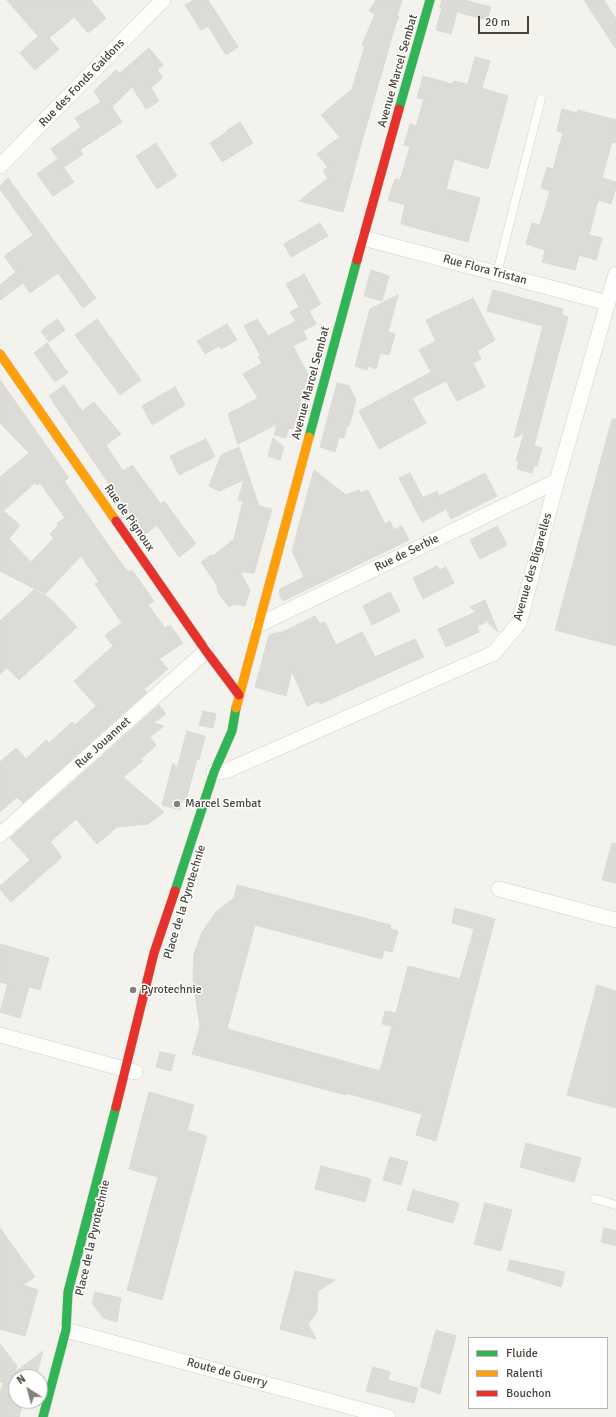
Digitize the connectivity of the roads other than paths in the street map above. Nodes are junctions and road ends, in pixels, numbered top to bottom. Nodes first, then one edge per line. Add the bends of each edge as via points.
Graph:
1 (163, 0) edge
2 (430, 0) edge
3 (541, 99) dead end
4 (0, 166) edge
5 (363, 238) junction
6 (496, 273) junction
7 (616, 274) edge
8 (608, 303) junction
9 (0, 354) edge
10 (557, 481) junction
11 (258, 624) junction
12 (206, 650) junction
13 (239, 695) junction
14 (221, 774) junction
15 (0, 835) edge
16 (499, 889) dead end
17 (616, 920) edge
18 (0, 1035) edge
19 (133, 1071) junction
20 (126, 1105) dead end
21 (102, 1199) dead end
22 (595, 1199) dead end
23 (616, 1205) edge
24 (75, 1309) dead end
25 (66, 1330) junction
26 (384, 1416) edge
27 (43, 1417) edge

1 - 4 street, Rue des Fonds Gaidons
2 - 5 main road, Avenue Marcel Sembat
3 - 6 lane
5 - 6 street, Rue Flora Tristan
5 - 11 main road, Avenue Marcel Sembat
6 - 8 street, Rue Flora Tristan
7 - 8 street, Avenue des Bigarelles
8 - 10 street, Avenue des Bigarelles
9 - 12 main road, Rue de Pignoux
10 - 11 street, Rue de Serbie
10 - 14 street, Avenue des Bigarelles via 519,623 494,652
11 - 13 main road, Avenue Marcel Sembat
12 - 13 main road, Rue de Pignoux
12 - 15 street, Rue Jouannet
13 - 14 main road, Avenue Marcel Sembat
14 - 19 main road, Place de la Pyrotechnie via 154,953
16 - 17 street
18 - 19 street
19 - 25 main road, Place de la Pyrotechnie via 68,1292
20 - 21 main road, Place de la Pyrotechnie
22 - 23 lane
24 - 25 main road, Place de la Pyrotechnie
25 - 26 street, Route de Guerry
25 - 27 main road

